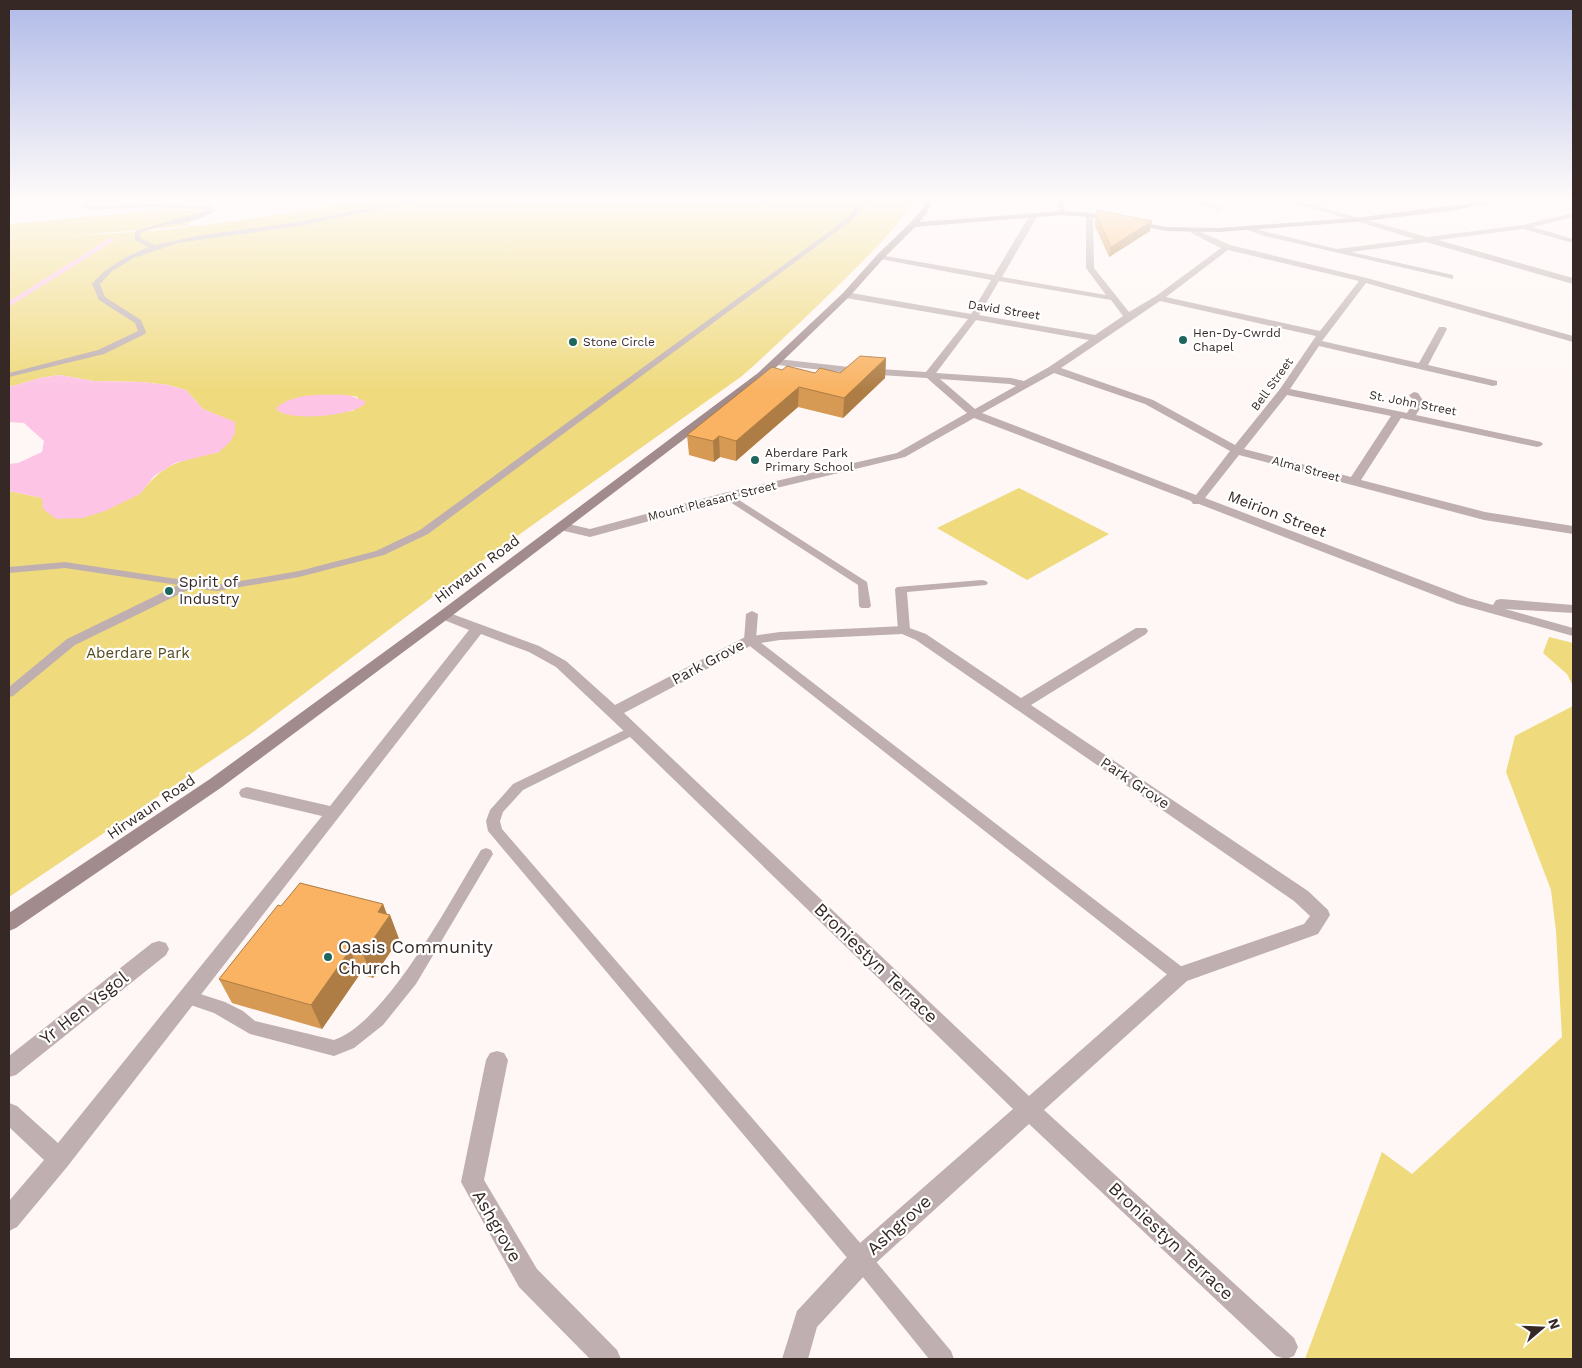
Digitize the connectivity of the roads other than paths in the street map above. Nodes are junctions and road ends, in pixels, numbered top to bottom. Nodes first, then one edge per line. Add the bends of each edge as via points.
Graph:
1 (121, 264) edge
2 (789, 264) edge
3 (874, 264) edge
4 (920, 264) edge
5 (1004, 264) edge
6 (1090, 264) edge
7 (1204, 264) edge
8 (1299, 264) edge
9 (1393, 264) edge
10 (1514, 264) edge
11 (996, 277) junction
12 (1450, 277) dead end
13 (1364, 280) junction
14 (1573, 280) edge
15 (846, 295) junction
16 (1114, 298) junction
17 (1159, 298) junction
18 (1128, 317) junction
19 (973, 318) junction
20 (1442, 329) dead end
21 (1099, 339) junction
22 (1319, 339) junction
23 (1573, 339) edge
24 (778, 362) junction
25 (1422, 367) junction
26 (1053, 369) junction
27 (9, 375) edge
28 (932, 377) junction
29 (1493, 383) dead end
30 (1025, 385) junction
31 (1284, 391) junction
32 (1414, 395) dead end
33 (974, 414) junction
34 (1398, 414) junction
35 (1410, 416) junction
36 (1537, 444) dead end
37 (1238, 451) junction
38 (1354, 482) junction
39 (728, 496) junction
40 (1197, 501) junction
41 (560, 526) junction
42 (1573, 530) edge
43 (9, 570) edge
44 (982, 583) dead end
45 (190, 584) junction
46 (866, 606) dead end
47 (1573, 609) edge
48 (1497, 610) junction
49 (752, 614) dead end
50 (444, 615) junction
51 (478, 628) junction
52 (904, 630) junction
53 (1141, 631) dead end
54 (1573, 632) edge
55 (750, 640) junction
56 (9, 693) edge
57 (1020, 705) junction
58 (614, 712) junction
59 (633, 730) junction
60 (247, 792) dead end
61 (334, 813) junction
62 (486, 854) dead end
63 (9, 923) edge
64 (159, 949) dead end
65 (1180, 975) junction
66 (188, 998) junction
67 (497, 1060) dead end
68 (9, 1068) edge
69 (1028, 1109) junction
70 (9, 1113) edge
71 (59, 1159) junction
72 (9, 1219) edge
73 (861, 1260) junction
74 (1285, 1347) dead end
75 (608, 1359) edge
76 (795, 1359) edge
77 (943, 1359) edge

1 - 27 lane via 96,284 102,298 138,322 142,332 101,352
2 - 45 lane via 424,532 380,553 299,574 217,588
3 - 15 main road, Hirwaun Road
4 - 11 street
5 - 11 street
6 - 16 street
7 - 17 street, Mount Pleasant Street
8 - 13 street
9 - 12 street
10 - 14 street
11 - 16 street
11 - 19 street
13 - 22 street, Bell Street
13 - 23 street
15 - 19 street, David Street
15 - 24 main road, Hirwaun Road
16 - 18 street
17 - 18 street, Mount Pleasant Street
17 - 22 street
18 - 21 street, Mount Pleasant Street
19 - 21 street, David Street
19 - 28 street via 929,375
20 - 25 street
21 - 26 street, Mount Pleasant Street
22 - 25 street
22 - 31 street, Bell Street
24 - 28 street
24 - 41 main road, Hirwaun Road
25 - 29 street
26 - 30 street, Mount Pleasant Street
26 - 37 street, Alma Street via 1149,402
28 - 30 street via 1011,381
28 - 33 street
30 - 33 street, Mount Pleasant Street
31 - 34 street, St. John Street
31 - 37 street, Bell Street
32 - 35 street via 1418,402
33 - 39 street, Mount Pleasant Street via 901,455
33 - 40 street, Meirion Street
34 - 35 street, St. John Street
34 - 38 street
35 - 36 street, St. John Street
37 - 38 street, Alma Street
37 - 40 street, Bell Street
38 - 42 street, Alma Street via 1484,516
39 - 41 street, Mount Pleasant Street via 590,533
39 - 46 lane via 863,584
40 - 48 street, Meirion Street via 1454,598
41 - 50 main road, Hirwaun Road
43 - 45 lane via 65,565
44 - 52 lane via 901,589
45 - 56 lane via 71,642
47 - 48 street via 1501,603
48 - 54 street, Meirion Street
49 - 55 lane
50 - 51 street, Broniestyn Terrace
50 - 63 main road, Hirwaun Road via 216,783
51 - 58 street, Broniestyn Terrace via 534,649 561,664
51 - 61 street
52 - 55 street, Park Grove
52 - 57 street, Park Grove via 921,637
53 - 57 street
55 - 58 street, Park Grove
55 - 65 lane
57 - 65 street, Park Grove via 1301,896 1321,915 1311,929
58 - 59 street, Broniestyn Terrace
59 - 69 street, Broniestyn Terrace
59 - 73 lane via 518,787 497,810 493,821 495,831
60 - 61 street
61 - 66 street
62 - 66 lane via 410,979 377,1020 348,1043 334,1048 250,1027 218,1006
64 - 68 street, Yr Hen Ysgol
65 - 69 street, Park Grove
66 - 71 street
67 - 75 street, Ashgrove via 472,1182 528,1278
69 - 73 street, Ashgrove
69 - 74 street, Broniestyn Terrace
70 - 71 street
71 - 72 street
73 - 76 street, Ashgrove via 806,1320
73 - 77 lane

